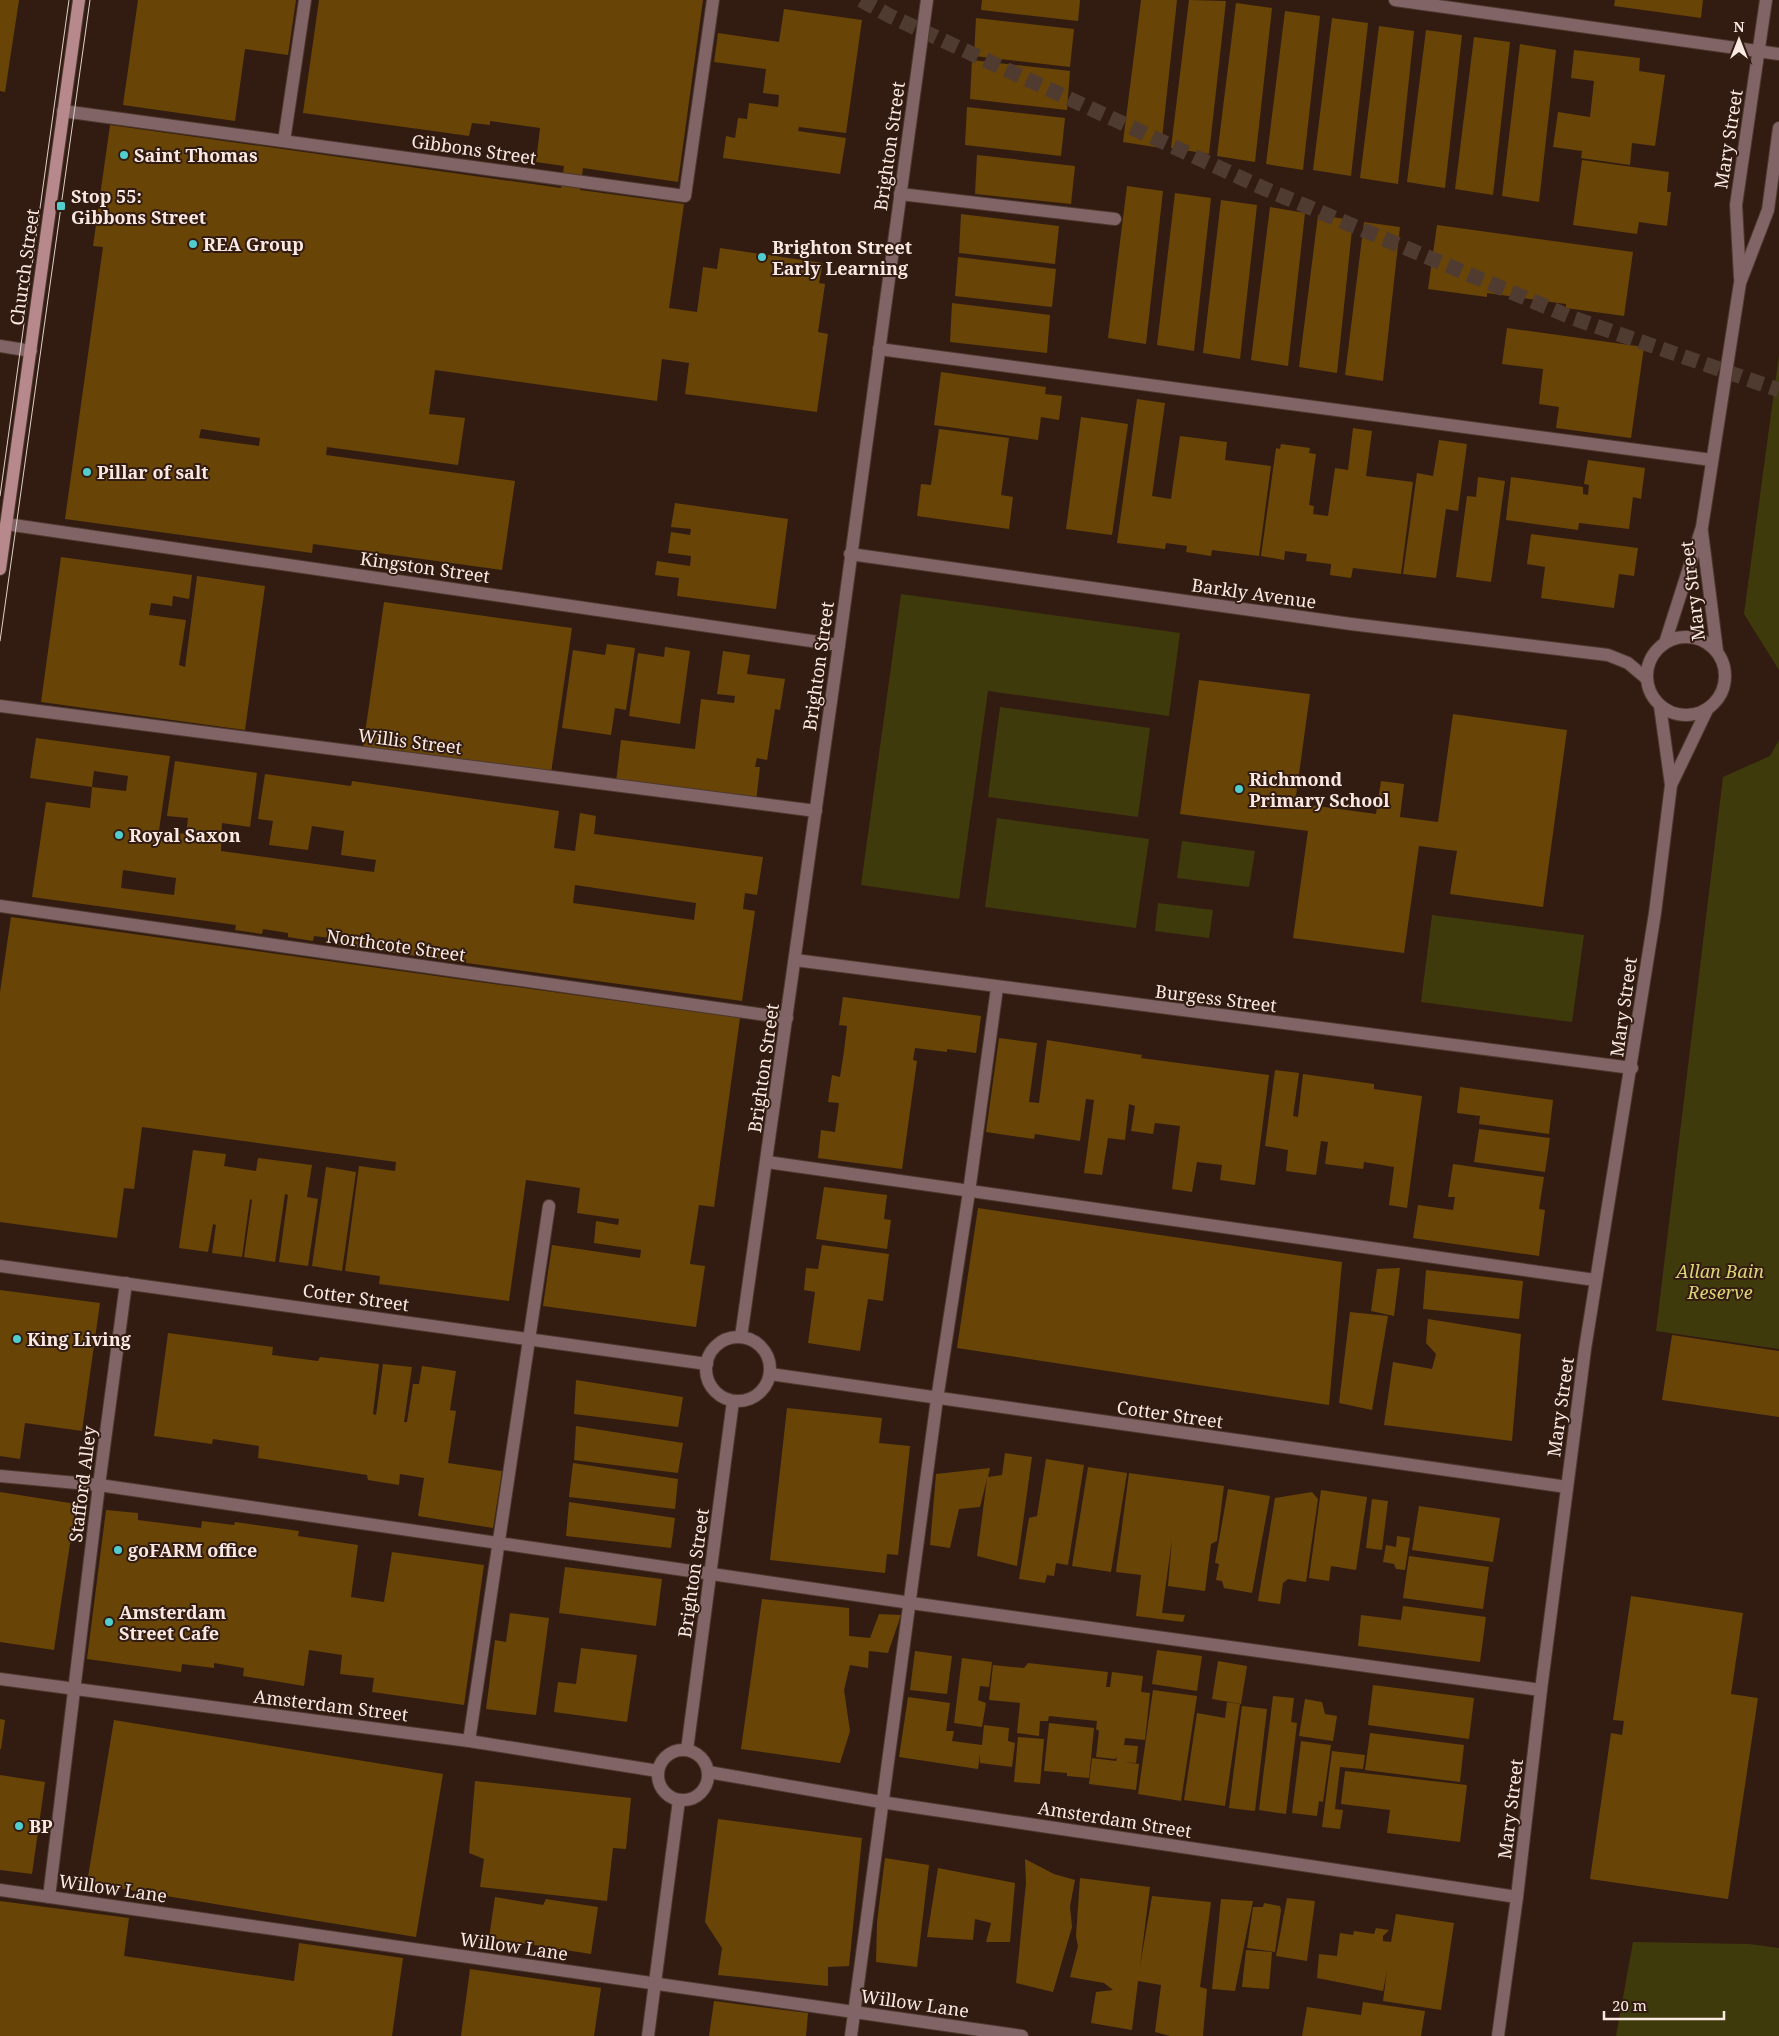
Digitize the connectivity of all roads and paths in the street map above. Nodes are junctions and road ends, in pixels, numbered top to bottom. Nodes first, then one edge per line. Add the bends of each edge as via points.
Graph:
1 (78, 0) edge
2 (305, 0) edge
3 (713, 0) edge
4 (927, 0) edge
5 (1395, 0) edge
6 (1766, 0) edge
7 (1759, 51) junction
8 (1779, 54) edge
9 (63, 111) junction
10 (1779, 128) edge
11 (284, 141) junction
12 (900, 194) junction
13 (1114, 219) dead end
14 (1740, 283) junction
15 (0, 346) edge
16 (879, 350) junction
17 (31, 351) junction
18 (1712, 460) junction
19 (6, 524) junction
20 (1702, 527) junction
21 (850, 554) junction
22 (0, 569) edge
23 (1665, 643) junction
24 (839, 645) junction
25 (1716, 651) junction
26 (1647, 679) junction
27 (0, 706) edge
28 (1660, 706) junction
29 (1707, 710) junction
30 (1671, 785) junction
31 (816, 811) junction
32 (0, 906) edge
33 (795, 960) junction
34 (997, 988) junction
35 (787, 1018) junction
36 (1632, 1068) junction
37 (767, 1162) junction
38 (969, 1192) junction
39 (549, 1206) dead end
40 (0, 1266) edge
41 (1596, 1280) junction
42 (126, 1283) junction
43 (741, 1337) junction
44 (530, 1339) junction
45 (707, 1364) junction
46 (770, 1374) junction
47 (937, 1399) junction
48 (732, 1401) junction
49 (0, 1476) edge
50 (99, 1485) junction
51 (1566, 1487) junction
52 (498, 1543) junction
53 (710, 1573) junction
54 (911, 1603) junction
55 (0, 1679) edge
56 (74, 1690) junction
57 (1541, 1690) junction
58 (469, 1741) junction
59 (687, 1750) junction
60 (658, 1770) junction
61 (708, 1772) junction
62 (679, 1800) junction
63 (881, 1802) junction
64 (0, 1890) edge
65 (49, 1897) junction
66 (1517, 1897) junction
67 (656, 1984) junction
68 (853, 2011) junction
69 (648, 2036) edge
70 (851, 2036) edge
71 (1022, 2036) edge
72 (1498, 2036) edge

1 - 9 main road, Church Street
2 - 11 street
3 - 11 street, Gibbons Street via 685,196
4 - 12 street, Brighton Street
5 - 7 street
6 - 7 street, Mary Street
7 - 8 street
7 - 14 street, Mary Street via 1736,206
9 - 11 street, Gibbons Street
9 - 17 main road, Church Street
10 - 14 street, Mary Street via 1768,210
12 - 13 street
12 - 16 street, Brighton Street
14 - 18 street, Mary Street
15 - 17 street
16 - 18 street
16 - 21 street, Brighton Street
17 - 19 main road, Church Street
18 - 20 street, Mary Street
19 - 22 main road, Church Street
19 - 24 street, Kingston Street
20 - 23 street, Mary Street
20 - 25 street, Mary Street
21 - 24 street, Brighton Street
21 - 26 street, Barkly Avenue via 1351,624 1608,655 1628,663
23 - 25 street via 1675,639 1698,639
23 - 26 street via 1651,659
24 - 31 street, Brighton Street
25 - 29 street via 1722,661 1725,682 1722,693
26 - 28 street via 1649,689
27 - 31 street, Willis Street
28 - 29 street via 1688,716
28 - 30 street, Mary Street
29 - 30 street, Mary Street
30 - 36 street, Mary Street via 1656,913
31 - 33 street, Brighton Street
32 - 35 street, Northcote Street
33 - 34 street, Burgess Street
33 - 35 street, Brighton Street
34 - 36 street, Burgess Street
34 - 38 street
35 - 37 street, Brighton Street
36 - 41 street, Mary Street
37 - 38 street
37 - 43 street, Brighton Street
38 - 41 street
38 - 47 street
39 - 44 street
40 - 42 street, Cotter Street
41 - 51 street, Mary Street
42 - 44 street, Cotter Street
42 - 50 street, Stafford Alley
43 - 45 street via 722,1341 709,1355
43 - 46 street via 755,1343 766,1354
44 - 45 street, Cotter Street
44 - 52 street
45 - 48 street via 706,1374 715,1391
46 - 47 street, Cotter Street
46 - 48 street via 767,1384 752,1398
47 - 51 street, Cotter Street
47 - 54 street
48 - 53 street, Brighton Street
49 - 50 street
50 - 52 street
50 - 56 street, Stafford Alley
51 - 57 street, Mary Street
52 - 53 street
52 - 58 street
53 - 54 street
53 - 59 street, Brighton Street
54 - 57 street
54 - 63 street
55 - 56 street, Amsterdam Street
56 - 58 street, Amsterdam Street
56 - 65 street, Stafford Alley
57 - 66 street, Mary Street
58 - 60 street, Amsterdam Street
59 - 60 street via 672,1753 660,1763
59 - 61 street via 702,1757
60 - 62 street via 665,1793
61 - 62 street via 708,1780 701,1793
61 - 63 street, Amsterdam Street
62 - 67 street
63 - 66 street, Amsterdam Street
63 - 68 street
64 - 65 street, Willow Lane
65 - 67 street, Willow Lane
66 - 72 street, Mary Street
67 - 68 street, Willow Lane
67 - 69 street
68 - 70 street
68 - 71 street, Willow Lane

